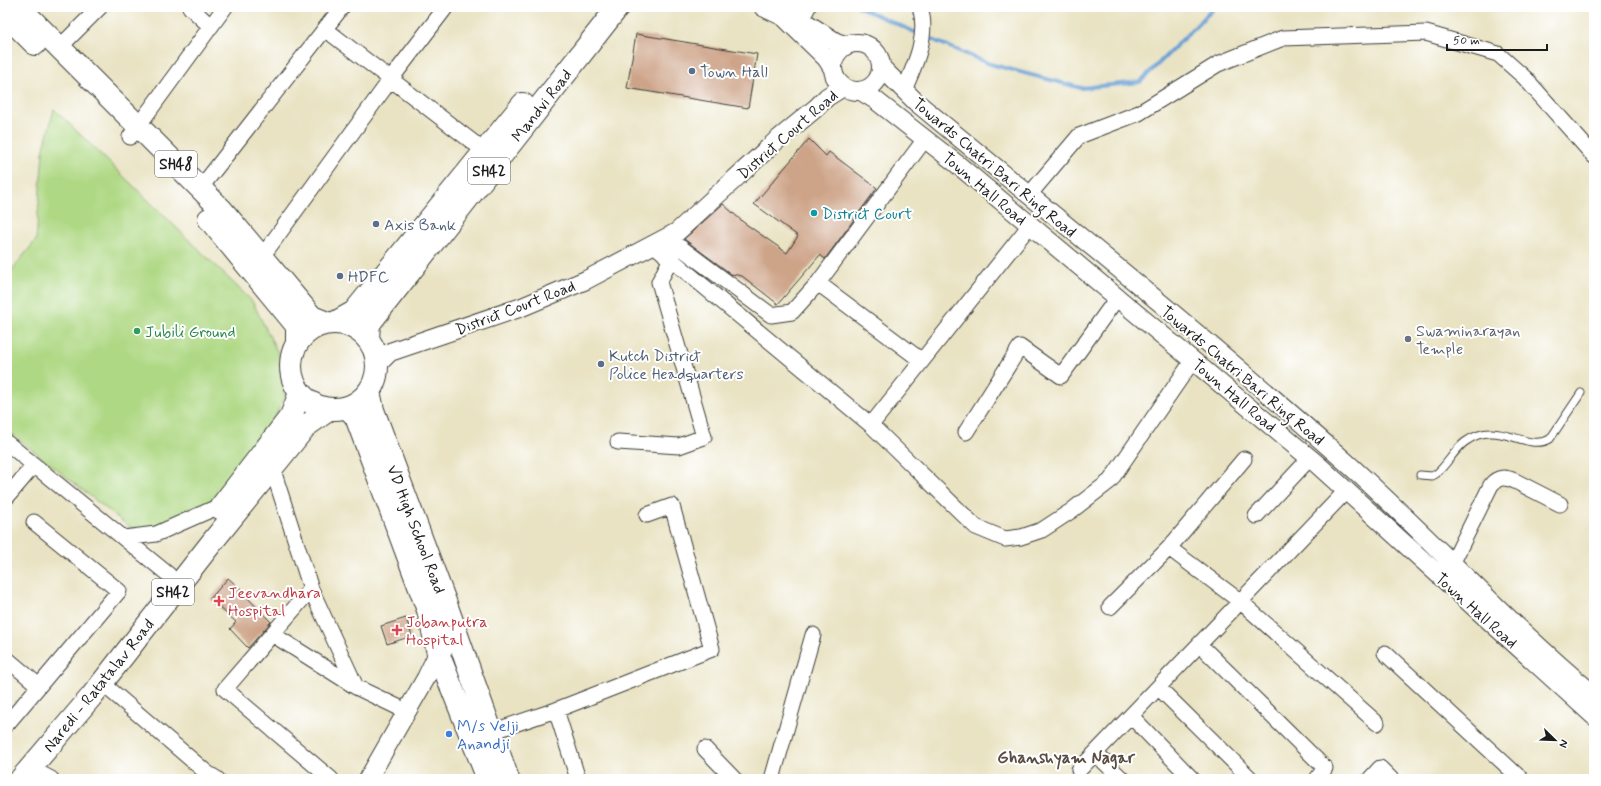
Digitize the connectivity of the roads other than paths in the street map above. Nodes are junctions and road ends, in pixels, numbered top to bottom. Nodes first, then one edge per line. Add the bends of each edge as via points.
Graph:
1 (19, 7) edge
2 (100, 7) edge
3 (190, 7) edge
4 (225, 7) edge
5 (446, 7) edge
6 (602, 7) edge
7 (618, 7) edge
8 (763, 7) edge
9 (779, 7) edge
10 (920, 7) edge
11 (335, 9) edge
12 (805, 14) edge
13 (7, 16) edge
14 (210, 26) junction
15 (325, 29) junction
16 (65, 42) dead end
17 (846, 46) junction
18 (881, 67) junction
19 (837, 77) junction
20 (390, 79) junction
21 (904, 90) junction
22 (861, 91) junction
23 (134, 132) junction
24 (925, 139) junction
25 (474, 143) dead end
26 (1594, 156) edge
27 (206, 181) dead end
28 (1029, 195) junction
29 (1030, 225) junction
30 (663, 253) junction
31 (637, 254) junction
32 (255, 263) junction
33 (818, 283) junction
34 (1118, 298) junction
35 (331, 322) junction
36 (297, 342) junction
37 (377, 351) junction
38 (1193, 360) junction
39 (922, 361) junction
40 (368, 391) junction
41 (300, 393) junction
42 (1581, 393) dead end
43 (338, 408) junction
44 (871, 425) junction
45 (966, 432) dead end
46 (618, 442) dead end
47 (7, 443) edge
48 (1310, 458) junction
49 (1244, 459) dead end
50 (34, 465) junction
51 (272, 467) junction
52 (1420, 475) dead end
53 (1346, 491) junction
54 (7, 497) edge
55 (224, 504) junction
56 (1560, 504) dead end
57 (647, 516) dead end
58 (1256, 516) dead end
59 (34, 522) dead end
60 (124, 538) junction
61 (1169, 548) junction
62 (1452, 564) junction
63 (168, 575) junction
64 (311, 589) junction
65 (1241, 602) junction
66 (1110, 607) dead end
67 (272, 634) junction
68 (813, 635) dead end
69 (457, 637) junction
70 (1200, 645) junction
71 (1386, 653) dead end
72 (464, 658) junction
73 (7, 659) edge
74 (436, 667) junction
75 (102, 683) junction
76 (39, 686) junction
77 (356, 687) junction
78 (1159, 688) junction
79 (1594, 695) edge
80 (556, 710) junction
81 (406, 711) junction
82 (1132, 716) junction
83 (1594, 716) edge
84 (8, 721) edge
85 (1377, 723) dead end
86 (491, 732) junction
87 (705, 748) dead end
88 (1096, 754) junction
89 (1079, 770) dead end
90 (26, 773) edge
91 (7, 775) edge
92 (373, 776) edge
93 (210, 777) edge
94 (51, 779) edge
95 (331, 779) edge
96 (488, 779) edge
97 (508, 779) edge
98 (578, 779) edge
99 (734, 779) edge
100 (772, 779) edge
101 (1122, 779) edge
102 (1192, 779) edge
103 (1251, 779) edge
104 (1317, 779) edge
105 (1370, 779) edge
106 (1391, 779) edge
107 (1521, 779) edge

1 - 23 main road, SH48
2 - 16 street
3 - 14 street
4 - 14 street
5 - 20 street
6 - 35 main road, Mandvi Road / SH42 via 354,312
7 - 37 main road, Mandvi Road / SH42 via 369,324
8 - 19 street via 784,17 826,58
9 - 12 street
10 - 21 street via 921,37 917,60
11 - 15 street
12 - 17 street via 836,42
13 - 23 main road, SH48
14 - 23 street
15 - 20 street
15 - 27 street
17 - 18 street via 860,43 867,45 877,54
17 - 19 street via 836,55
18 - 21 street, Towards Chatri Bari Ring Road
18 - 22 street via 873,86
19 - 22 street via 848,90
19 - 30 street, District Court Road via 826,97 816,108 776,140 677,232
19 - 31 street, District Court Road via 770,133
20 - 25 street
20 - 32 street
21 - 28 street, Towards Chatri Bari Ring Road
22 - 24 street, Town Hall Road
23 - 32 main road, SH48 via 211,220
24 - 29 street, Town Hall Road
24 - 33 street
26 - 28 street via 1525,78 1498,54 1426,34 1283,38 1218,64 1139,113 1079,136
28 - 62 street, Towards Chatri Bari Ring Road via 1348,464
29 - 34 street, Town Hall Road
29 - 39 street
30 - 31 street, District Court Road
30 - 33 street via 680,247 772,315 792,312
30 - 44 street
30 - 46 street via 659,282 704,437 679,446
31 - 37 street, District Court Road via 586,280 522,306
32 - 35 main road, SH48 via 312,317
32 - 36 main road, SH48 via 297,326
33 - 39 street
34 - 38 street, Town Hall Road
34 - 45 street via 1061,376 1020,347
35 - 36 main road via 310,329
35 - 37 main road via 354,327
36 - 41 main road via 290,368
37 - 40 main road via 376,374
38 - 44 street via 1110,481 1042,530 1020,537 1005,539 976,527
38 - 48 street, Town Hall Road
39 - 44 street
40 - 43 main road via 355,404
40 - 69 main road, VD High School Road
41 - 43 main road via 313,404
41 - 55 main road, Naredi - Ratatalav Road / SH42 via 291,416
42 - 52 lane via 1550,439 1545,442 1537,443 1503,433 1482,433 1464,442 1436,474
43 - 51 main road, Naredi - Ratatalav Road / SH42 via 306,426
43 - 74 main road, VD High School Road via 356,417 428,610
47 - 50 street
48 - 53 street, Town Hall Road
48 - 58 street
49 - 61 street
50 - 54 street
50 - 60 street
51 - 64 street
51 - 75 main road, Naredi - Ratatalav Road / SH42
53 - 65 street
53 - 83 street, Town Hall Road
55 - 60 street via 156,534
55 - 63 main road, Naredi - Ratatalav Road / SH42
56 - 62 street via 1515,481 1499,478 1491,485
57 - 80 street via 672,506 712,649
59 - 76 street via 119,591
60 - 63 street
61 - 65 street
61 - 66 street
62 - 79 street, Towards Chatri Bari Ring Road
63 - 91 main road, Naredi - Ratatalav Road / SH42 via 80,688
64 - 67 street
64 - 77 street
65 - 70 street
65 - 85 street
67 - 77 street
67 - 95 street via 225,689
68 - 100 street
69 - 72 main road, VD High School Road
69 - 74 street
70 - 78 street
70 - 104 street via 1325,768
71 - 107 street
72 - 74 street
72 - 86 main road, VD High School Road
73 - 76 street
74 - 81 street
74 - 96 main road, VD High School Road
75 - 90 main road, Naredi - Ratatalav Road / SH42
75 - 93 street
76 - 84 street
77 - 81 street
78 - 82 street
78 - 103 street
80 - 86 street
80 - 98 street
81 - 92 street
82 - 88 street
82 - 102 street
86 - 97 main road, VD High School Road
87 - 99 street
88 - 89 street
88 - 101 street
90 - 94 street
105 - 106 street via 1380,768

